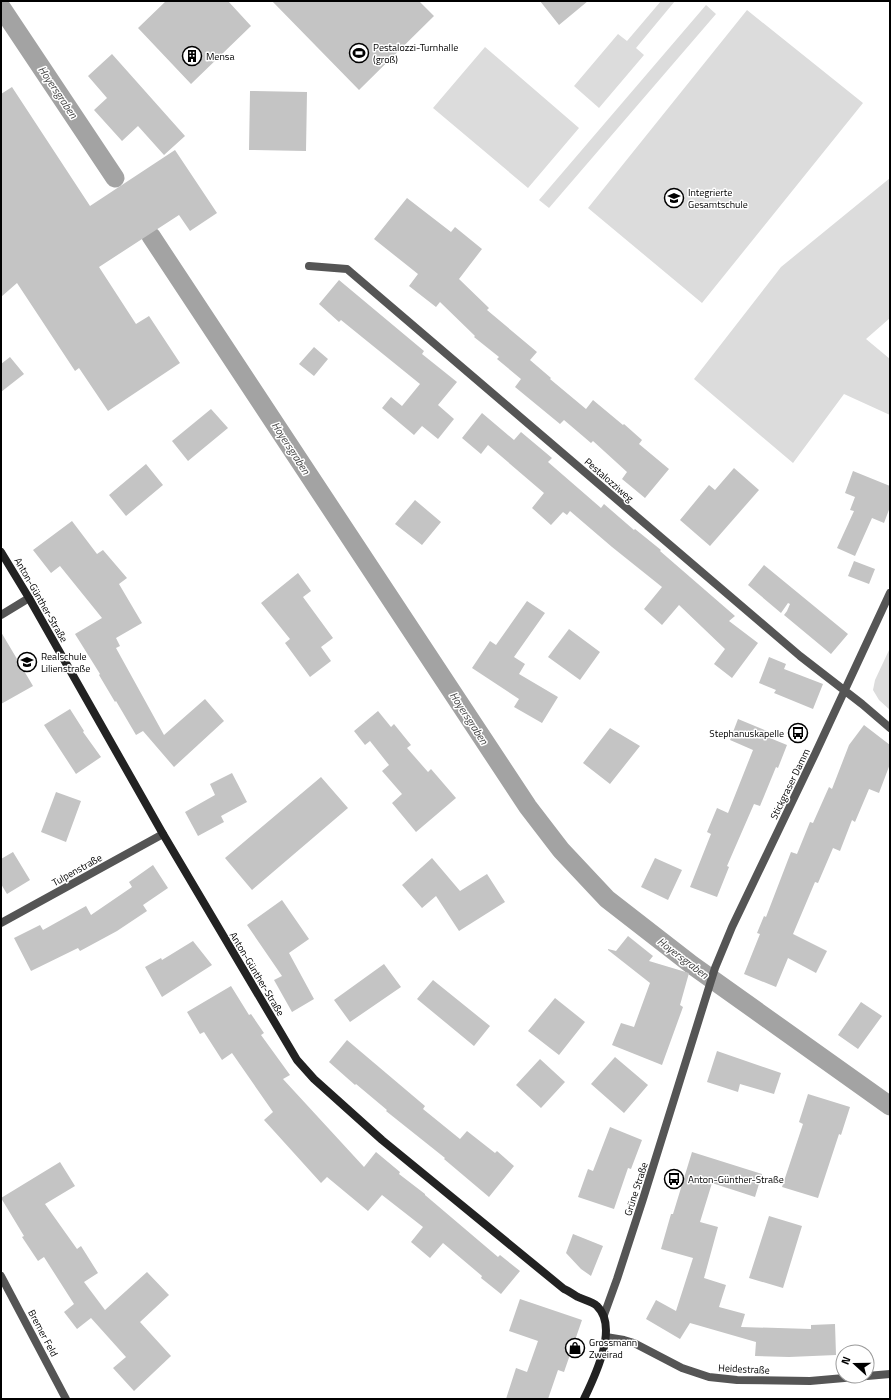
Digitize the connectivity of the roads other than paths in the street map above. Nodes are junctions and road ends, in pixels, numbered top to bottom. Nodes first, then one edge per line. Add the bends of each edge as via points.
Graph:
1 (309, 266) dead end
2 (1, 552) edge
3 (890, 593) edge
4 (29, 598) junction
5 (1, 615) edge
6 (845, 691) junction
7 (890, 728) edge
8 (163, 834) junction
9 (1, 923) edge
10 (709, 984) joint
11 (1, 1276) edge
12 (604, 1314) junction
13 (606, 1337) junction
14 (890, 1374) edge
15 (66, 1399) edge
16 (584, 1399) edge

1 - 6 street, Pestalozziweg via 347,269 800,656
2 - 4 main road, Anton-Günther-Straße
3 - 6 street, Stickgraser Damm
4 - 5 street
4 - 8 main road, Anton-Günther-Straße
6 - 7 street, Pestalozziweg
6 - 10 street, Stickgraser Damm via 732,927
8 - 9 street, Tulpenstraße
8 - 12 main road, Anton-Günther-Straße via 282,1036 314,1079 382,1140 558,1284 595,1304
10 - 12 street, Grüne Straße via 643,1199
11 - 15 street, Bremer Feld
12 - 13 main road, Grüne Straße
13 - 14 street, Heidestraße via 634,1343 682,1368 709,1377 810,1381
13 - 16 main road, Grüne Straße

